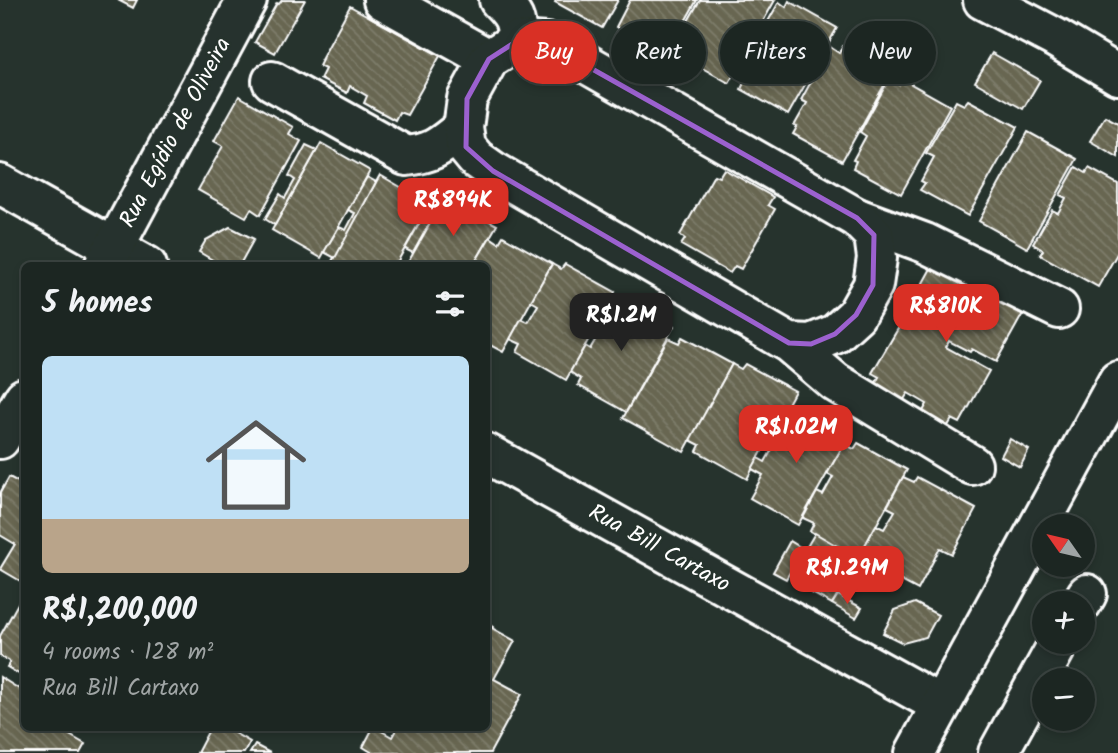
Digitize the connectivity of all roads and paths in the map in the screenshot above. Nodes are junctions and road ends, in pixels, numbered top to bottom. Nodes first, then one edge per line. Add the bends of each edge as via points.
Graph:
1 (247, 0) edge
2 (383, 0) edge
3 (499, 0) edge
4 (983, 0) edge
5 (503, 50) junction
6 (1118, 75) edge
7 (272, 81) dead end
8 (463, 128) junction
9 (0, 184) edge
10 (857, 218) junction
11 (109, 257) edge
12 (131, 262) edge
13 (1059, 309) dead end
14 (789, 343) junction
15 (1118, 381) edge
16 (21, 403) edge
17 (0, 439) edge
18 (490, 455) edge
19 (972, 465) dead end
20 (1052, 654) edge
21 (941, 705) junction
22 (915, 753) edge
23 (998, 753) edge

1 - 11 street, Rua Egídio de Oliveira
2 - 5 street
3 - 5 street via 517,25
4 - 6 street
5 - 8 street via 467,99
5 - 10 street via 546,43
7 - 8 street via 406,156 436,149
8 - 14 street via 466,147 493,171
9 - 11 street
10 - 13 street via 925,243
10 - 14 street via 874,235 873,285 856,315 835,334 811,344
11 - 12 street
14 - 19 street via 835,382
15 - 21 street
16 - 17 street
18 - 21 street, Rua Bill Cartaxo
20 - 23 street
21 - 22 street

